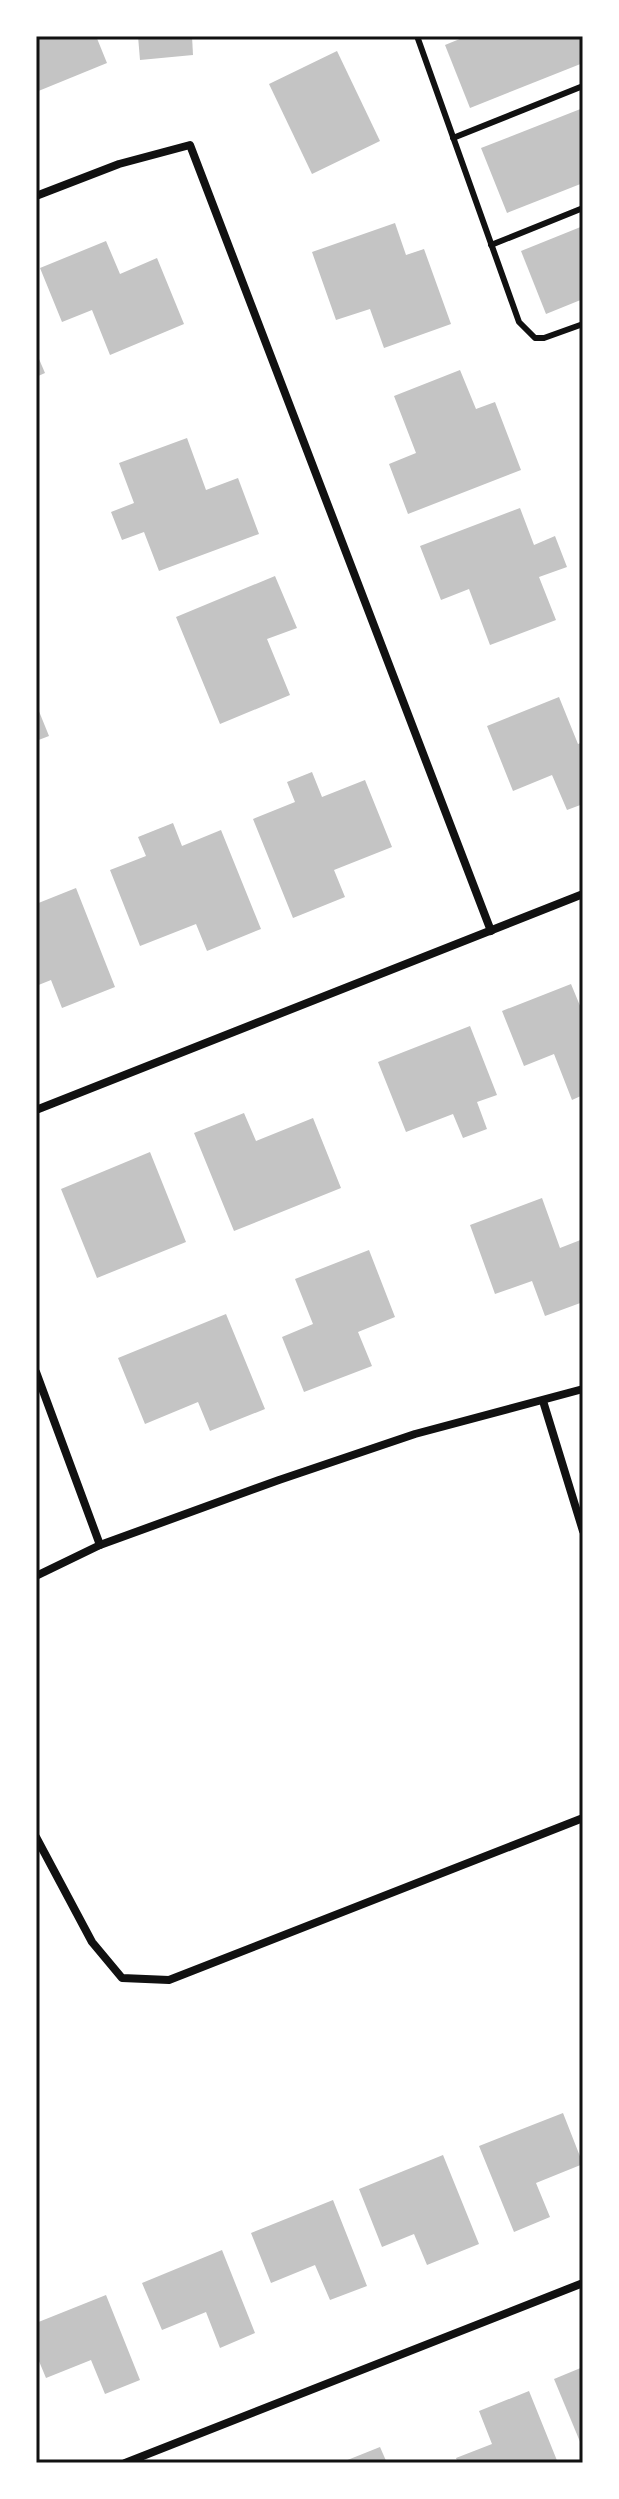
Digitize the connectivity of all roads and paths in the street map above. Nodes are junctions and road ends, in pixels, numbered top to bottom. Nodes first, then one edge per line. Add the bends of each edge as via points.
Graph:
1 (419, 36) edge
2 (583, 86) edge
3 (453, 138) junction
4 (36, 196) edge
5 (583, 208) edge
6 (491, 245) junction
7 (583, 324) edge
8 (583, 894) edge
9 (491, 931) junction
10 (36, 1110) edge
11 (36, 1372) edge
12 (583, 1389) edge
13 (543, 1401) junction
14 (583, 1531) edge
15 (100, 1545) junction
16 (36, 1576) edge
17 (583, 1818) edge
18 (36, 1837) edge
19 (583, 2283) edge
20 (125, 2463) edge

1 - 3 lane
2 - 3 lane
3 - 6 lane
4 - 9 street via 119,164 190,145
5 - 6 lane
6 - 7 lane via 525,331 544,338
8 - 9 street
9 - 10 street
11 - 15 street
12 - 13 street
13 - 14 street
13 - 15 street via 415,1434
15 - 16 street
17 - 18 street via 169,1980 122,1978 92,1942
19 - 20 street

